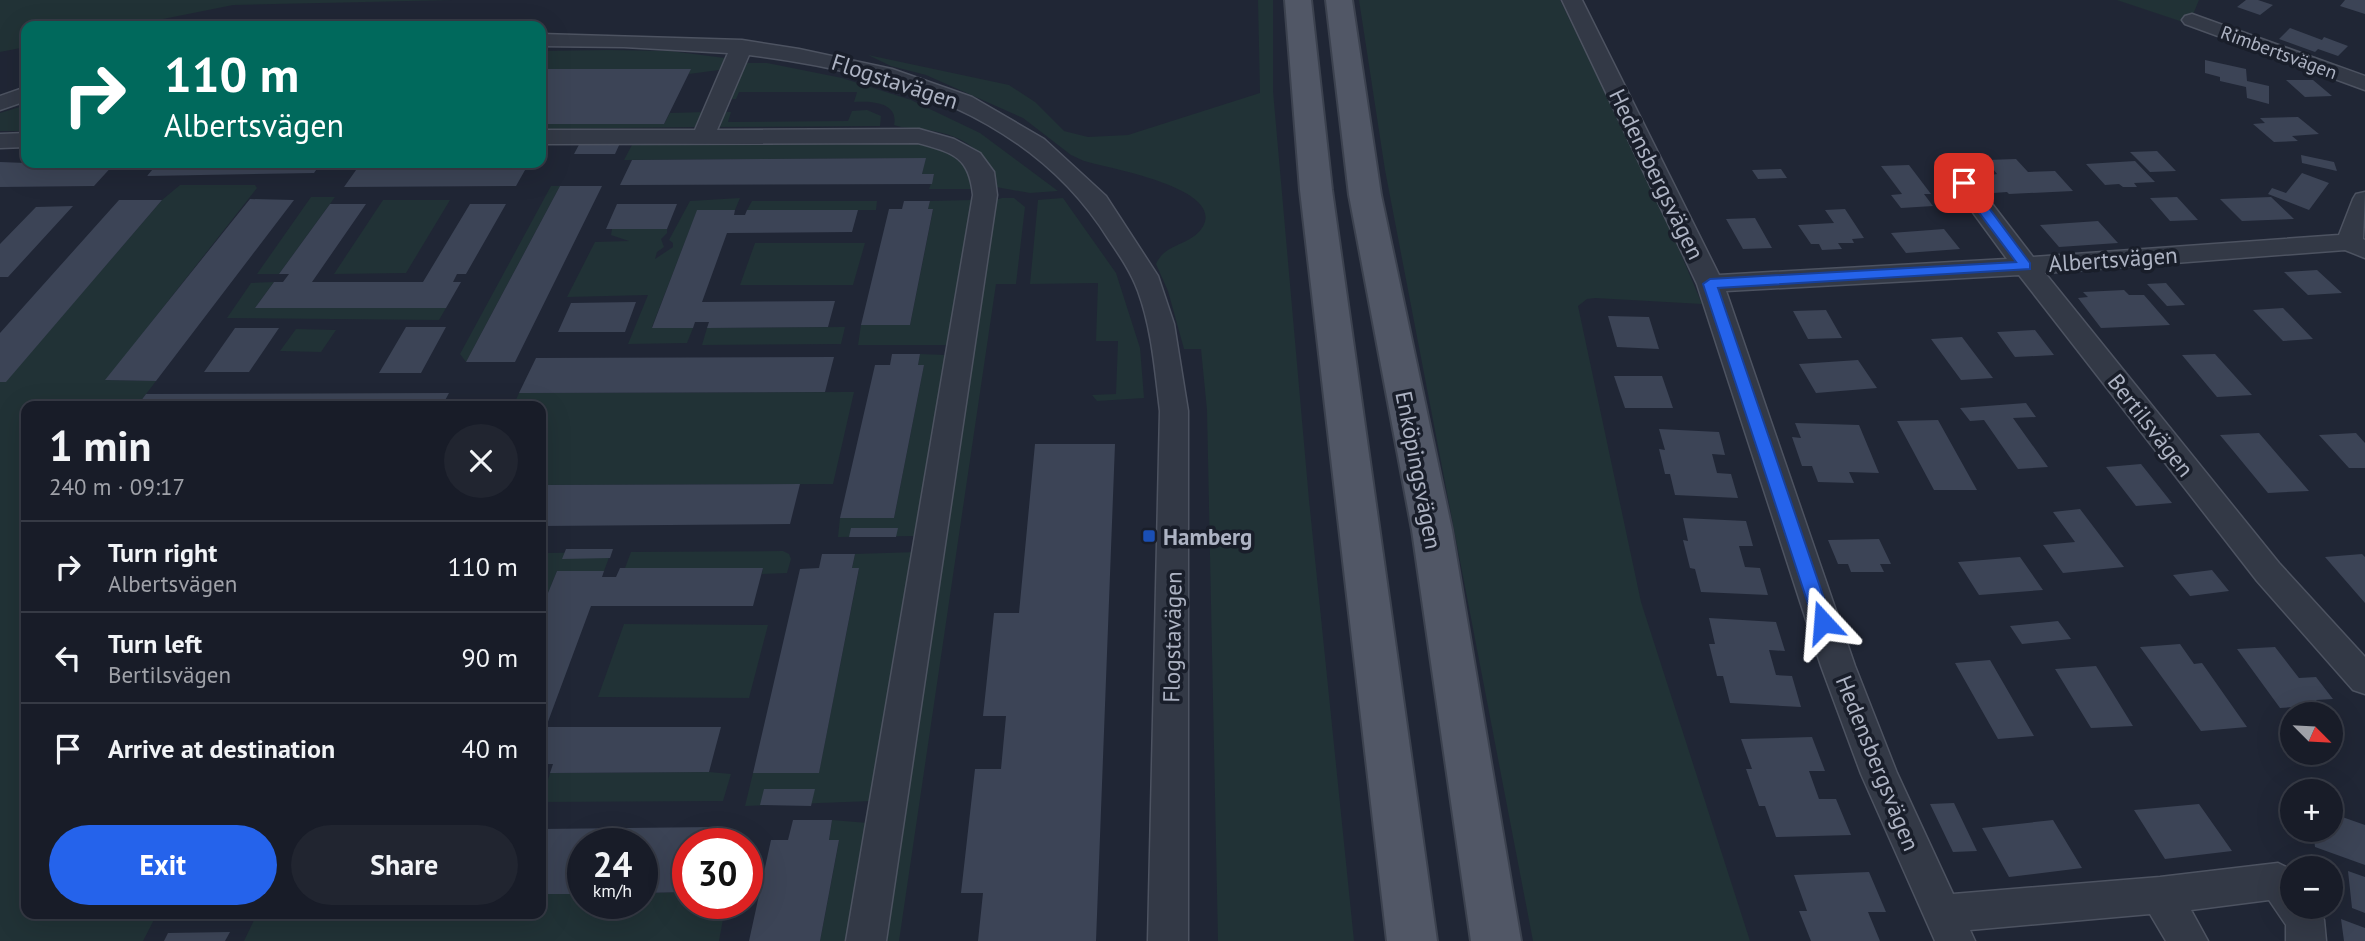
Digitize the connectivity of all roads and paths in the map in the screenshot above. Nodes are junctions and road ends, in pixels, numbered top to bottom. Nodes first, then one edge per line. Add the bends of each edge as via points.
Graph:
1 (1298, 0) edge
2 (1339, 0) edge
3 (1572, 0) edge
4 (2192, 20) dead end
5 (546, 40) edge
6 (742, 46) junction
7 (2365, 83) edge
8 (21, 96) edge
9 (0, 103) edge
10 (546, 137) edge
11 (703, 137) junction
12 (21, 140) edge
13 (0, 141) edge
14 (1948, 162) dead end
15 (2365, 199) edge
16 (2357, 246) edge
17 (2026, 266) junction
18 (1710, 284) junction
19 (2365, 680) edge
20 (2280, 884) edge
21 (2160, 895) junction
22 (2304, 919) edge
23 (1948, 927) edge
24 (866, 941) edge
25 (1168, 941) edge
26 (1412, 941) edge
27 (1496, 941) edge
28 (2188, 941) edge
29 (2306, 941) edge

1 - 26 main road via 1316,190
2 - 27 main road, Enköpingsvägen via 1365,195 1432,530
3 - 18 street, Hedensbergsvägen
4 - 7 street, Rimbertsvägen
5 - 6 street, Flogstavägen via 635,39
6 - 11 street
6 - 25 street, Flogstavägen via 828,59 894,76 1012,128 1087,190 1111,217 1147,279 1168,359 1174,411
8 - 9 street
10 - 11 street, Flogstavägen
11 - 24 street, Flogstavägen via 919,136 969,156 982,171 985,195
12 - 13 street
14 - 17 street, Bertilsvägen
15 - 16 street
16 - 17 street, Albertsvägen
17 - 18 street, Albertsvägen
17 - 19 street, Bertilsvägen via 2268,572
18 - 23 street, Hedensbergsvägen via 1838,666 1879,774
20 - 21 street
21 - 23 street
21 - 28 street
22 - 29 street

